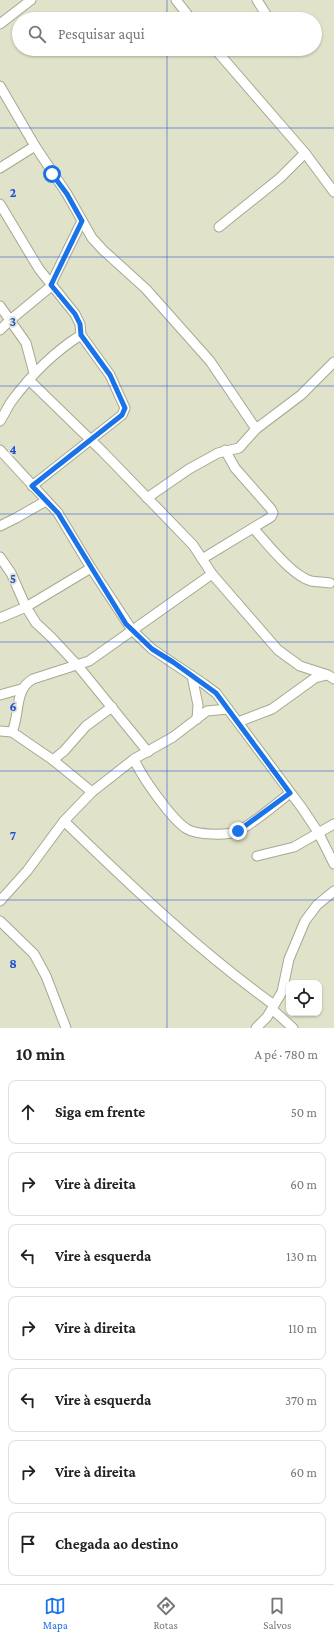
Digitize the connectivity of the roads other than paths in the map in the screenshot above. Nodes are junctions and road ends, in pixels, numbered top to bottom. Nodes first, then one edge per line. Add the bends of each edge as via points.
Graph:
1 (31, 0) edge
2 (176, 0) edge
3 (257, 0) edge
4 (16, 12) edge
5 (185, 12) edge
6 (265, 12) edge
7 (12, 15) edge
8 (0, 24) edge
9 (221, 56) edge
10 (0, 86) edge
11 (35, 146) junction
12 (305, 152) junction
13 (0, 168) edge
14 (334, 192) edge
15 (0, 204) edge
16 (82, 221) junction
17 (220, 227) dead end
18 (51, 285) junction
19 (0, 306) edge
20 (9, 321) junction
21 (0, 330) edge
22 (81, 335) junction
23 (334, 362) edge
24 (31, 376) junction
25 (0, 421) edge
26 (256, 429) junction
27 (90, 440) junction
28 (0, 450) edge
29 (225, 450) junction
30 (32, 486) junction
31 (147, 498) junction
32 (46, 500) junction
33 (0, 526) edge
34 (253, 528) junction
35 (0, 557) edge
36 (202, 560) junction
37 (91, 568) junction
38 (212, 574) junction
39 (330, 583) dead end
40 (26, 607) junction
41 (0, 618) edge
42 (132, 630) junction
43 (78, 666) junction
44 (192, 676) junction
45 (332, 676) edge
46 (21, 689) junction
47 (0, 695) edge
48 (112, 707) junction
49 (228, 708) junction
50 (197, 719) junction
51 (238, 722) junction
52 (0, 731) edge
53 (12, 732) junction
54 (148, 752) junction
55 (134, 759) junction
56 (53, 760) junction
57 (92, 792) junction
58 (290, 793) junction
59 (64, 821) junction
60 (334, 824) edge
61 (318, 832) junction
62 (257, 856) dead end
63 (334, 864) edge
64 (334, 891) edge
65 (0, 901) edge
66 (0, 921) edge
67 (273, 1007) junction
68 (66, 1028) edge
69 (256, 1028) edge
70 (293, 1028) edge

1 - 4 street
2 - 5 street
3 - 6 street
7 - 8 street
9 - 12 street
10 - 11 street
11 - 13 street
11 - 16 street
12 - 14 street
12 - 17 street via 280,178
15 - 18 street via 29,254
16 - 18 street
16 - 26 street via 97,244 146,289 210,361
18 - 20 street
18 - 22 street via 75,314 80,324
19 - 20 street
20 - 21 street
20 - 24 street via 26,343 32,361
22 - 24 street via 53,353
22 - 27 street via 110,375 125,408 122,415
23 - 26 street via 302,395
24 - 25 street
24 - 27 street
26 - 29 street via 239,448
27 - 30 street
27 - 31 street
28 - 30 street
29 - 31 street via 189,469
29 - 34 street via 235,468 273,513
30 - 32 street
31 - 36 street via 193,545
32 - 33 street
32 - 37 street via 58,513
34 - 36 street
34 - 39 street via 302,576 311,581
35 - 40 street via 11,573
36 - 38 street
37 - 40 street
37 - 42 street
38 - 42 street
38 - 45 street via 285,656 304,667
40 - 41 street
40 - 43 street via 36,623
42 - 43 street via 98,656
42 - 44 street via 152,649
43 - 46 street via 32,679
43 - 48 street
44 - 49 street via 216,693
44 - 50 street via 198,705
45 - 51 street via 315,678 272,709
46 - 47 street
46 - 53 street
48 - 54 street
48 - 56 street via 86,726
49 - 50 street via 212,709
49 - 51 street
50 - 54 street
51 - 58 street
52 - 53 street
53 - 56 street
54 - 55 street
55 - 57 street
55 - 58 street via 141,774 180,824 198,833 225,834 238,831
56 - 57 street
57 - 59 street
58 - 61 street
59 - 65 street via 27,871
59 - 67 street via 210,956
60 - 61 street
61 - 62 street via 285,850
61 - 63 street
64 - 67 street via 317,905 305,921 289,959 282,992
66 - 68 street via 36,958 46,976
67 - 69 street
67 - 70 street

